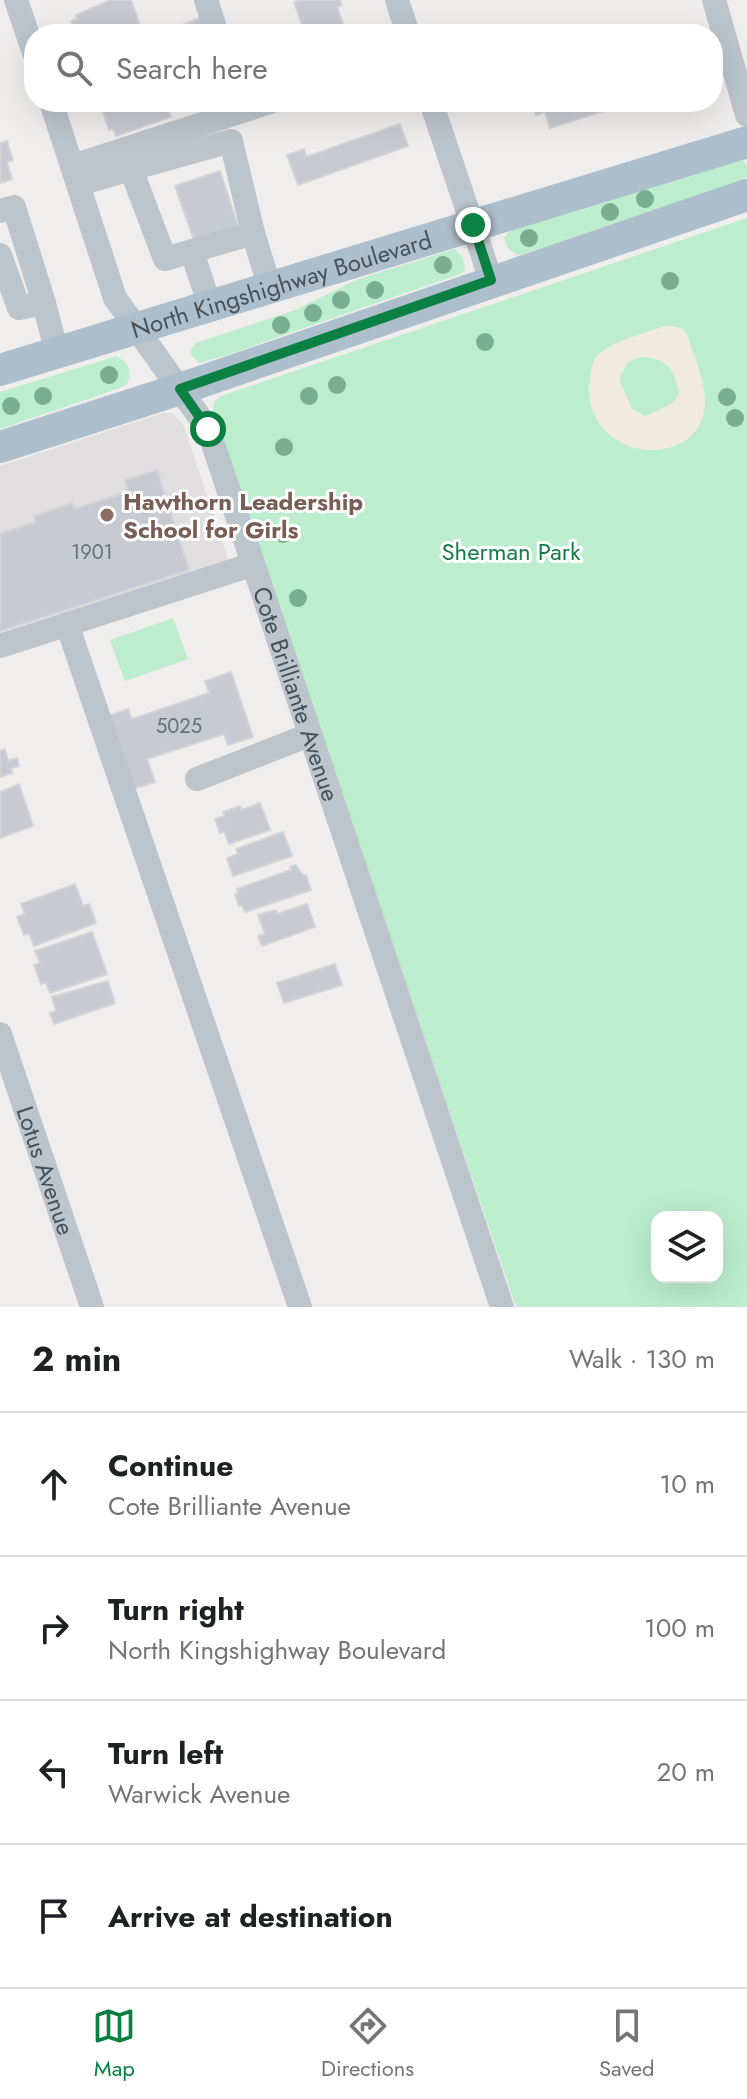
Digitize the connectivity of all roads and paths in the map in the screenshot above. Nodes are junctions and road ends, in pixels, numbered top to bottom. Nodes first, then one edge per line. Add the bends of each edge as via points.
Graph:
1 (16, 0) edge
2 (206, 0) edge
3 (397, 0) edge
4 (714, 0) edge
5 (24, 24) edge
6 (214, 24) edge
7 (405, 24) edge
8 (721, 24) edge
9 (723, 31) edge
10 (54, 112) edge
11 (227, 112) edge
12 (434, 112) edge
13 (747, 115) edge
14 (747, 142) edge
15 (131, 169) junction
16 (76, 175) junction
17 (747, 195) edge
18 (0, 211) edge
19 (473, 225) junction
20 (253, 233) junction
21 (192, 252) junction
22 (0, 255) edge
23 (491, 280) junction
24 (270, 288) junction
25 (44, 303) junction
26 (210, 306) junction
27 (137, 329) junction
28 (57, 353) junction
29 (0, 370) edge
30 (180, 389) junction
31 (0, 447) edge
32 (251, 565) junction
33 (67, 624) junction
34 (0, 646) edge
35 (309, 735) junction
36 (197, 779) dead end
37 (0, 1034) edge
38 (92, 1307) edge
39 (300, 1307) edge
40 (502, 1307) edge

1 - 5 street
2 - 6 street
3 - 7 street
4 - 8 street
9 - 13 street
10 - 16 street, Cote Brilliante Avenue
11 - 16 street
12 - 19 street
14 - 19 main road, North Kingshighway Boulevard
15 - 16 street
15 - 20 street via 231,141
15 - 21 street via 165,259
16 - 27 street, Cote Brilliante Avenue via 115,298
17 - 23 main road
18 - 25 street via 14,207
19 - 23 street
19 - 24 main road, North Kingshighway Boulevard
20 - 21 street
20 - 24 street
21 - 26 street
22 - 25 street via 19,308
23 - 30 main road
24 - 26 main road, North Kingshighway Boulevard
25 - 28 street
26 - 27 main road, North Kingshighway Boulevard
27 - 28 main road, North Kingshighway Boulevard
27 - 30 street, Cote Brilliante Avenue
28 - 29 main road, North Kingshighway Boulevard
30 - 31 main road
30 - 32 street, Cote Brilliante Avenue via 208,429
32 - 33 street
32 - 35 street, Cote Brilliante Avenue
33 - 34 street
33 - 39 street
35 - 36 street
35 - 40 street, Cote Brilliante Avenue
37 - 38 street, Lotus Avenue

